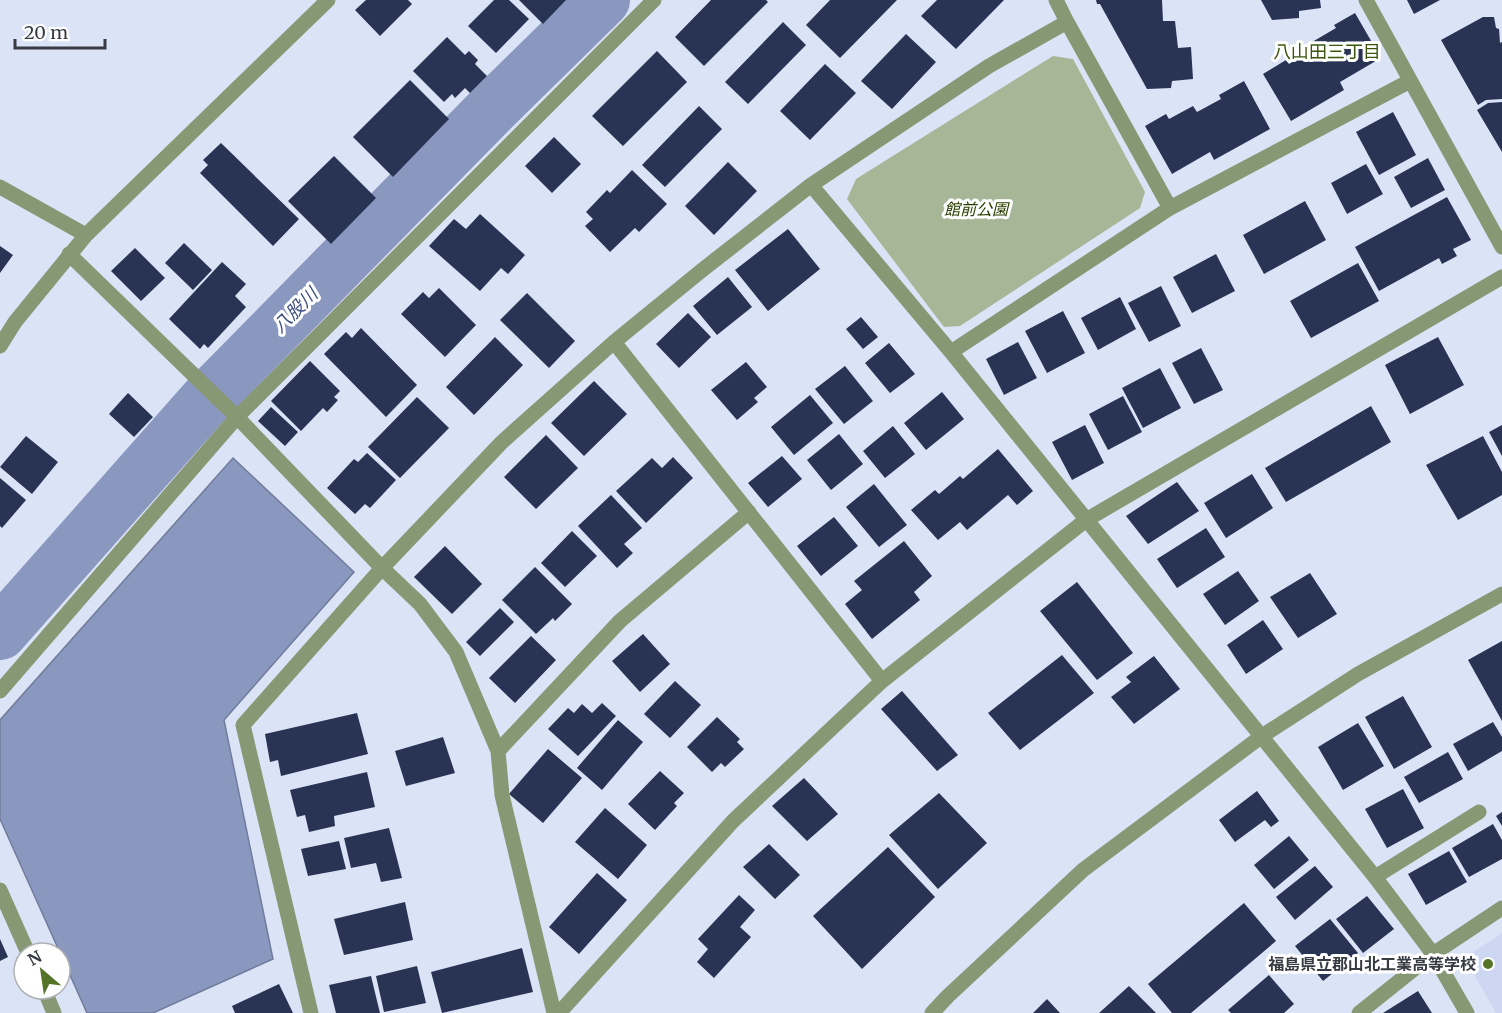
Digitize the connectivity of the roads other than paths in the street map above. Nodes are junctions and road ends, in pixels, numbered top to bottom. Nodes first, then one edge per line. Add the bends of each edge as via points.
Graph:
1 (328, 0) edge
2 (654, 0) edge
3 (1056, 0) edge
4 (1366, 0) edge
5 (1067, 22) junction
6 (1410, 81) junction
7 (812, 185) junction
8 (0, 187) edge
9 (1170, 208) junction
10 (86, 235) junction
11 (1502, 247) edge
12 (69, 254) junction
13 (1502, 277) edge
14 (614, 342) junction
15 (0, 346) edge
16 (951, 352) junction
17 (237, 417) junction
18 (749, 512) junction
19 (1086, 520) junction
20 (382, 568) junction
21 (1502, 594) edge
22 (882, 681) junction
23 (0, 691) edge
24 (1262, 736) junction
25 (498, 751) junction
26 (1479, 812) dead end
27 (1376, 877) junction
28 (0, 890) edge
29 (1502, 908) edge
30 (23, 941) edge
31 (1433, 954) junction
32 (311, 1013) edge
33 (554, 1013) edge
34 (559, 1013) edge
35 (932, 1013) edge
36 (1359, 1013) edge
37 (1467, 1013) edge

1 - 10 street
2 - 17 street
3 - 5 street
4 - 6 street
5 - 7 street via 989,66
5 - 9 street
6 - 9 street
6 - 11 street
7 - 14 street
7 - 16 street
8 - 10 street
9 - 16 street
10 - 12 street
12 - 15 street
12 - 17 street
13 - 19 street
14 - 18 street
14 - 20 street via 502,442
16 - 19 street
17 - 20 street
17 - 23 street
18 - 22 street
18 - 25 street via 620,621
19 - 22 street
19 - 24 street
20 - 25 street via 420,604 456,652
20 - 32 street via 243,725
21 - 24 street via 1358,674
22 - 34 street via 733,821
24 - 27 street
24 - 35 street via 1083,870
25 - 33 street via 502,795
26 - 27 street
27 - 31 street
28 - 30 street
29 - 31 street
31 - 36 street
31 - 37 street

